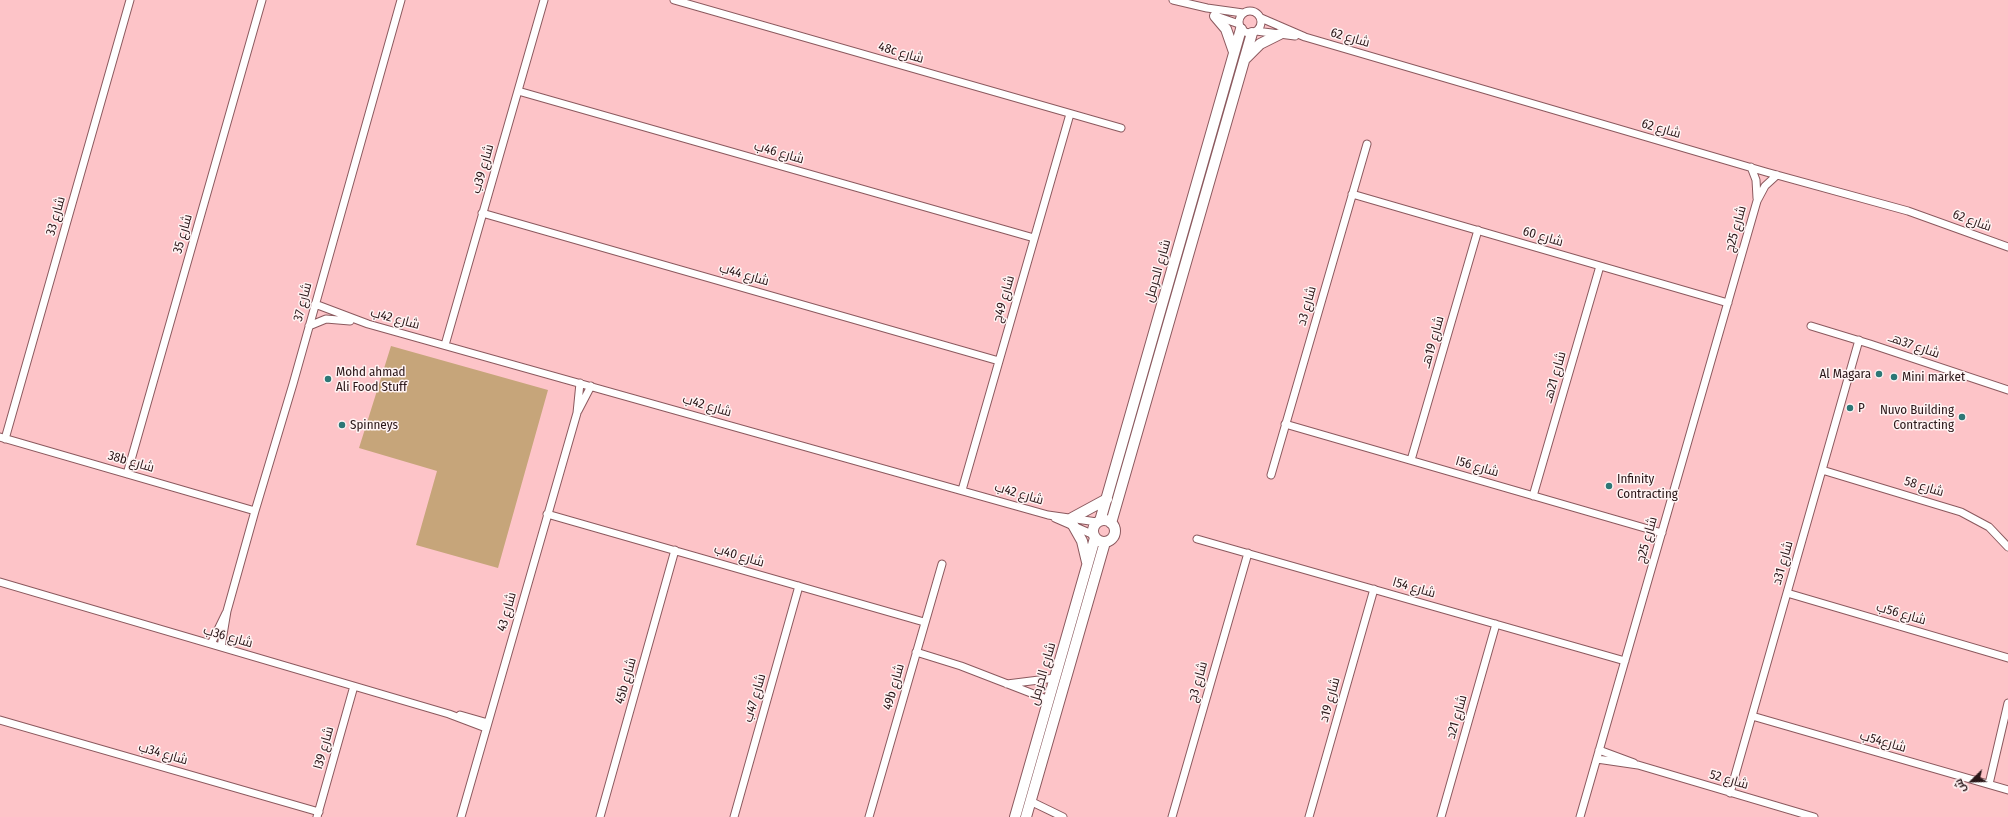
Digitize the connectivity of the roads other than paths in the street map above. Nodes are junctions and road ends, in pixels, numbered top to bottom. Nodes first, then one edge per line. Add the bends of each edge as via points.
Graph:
1 (130, 0) edge
2 (262, 0) edge
3 (401, 0) edge
4 (544, 0) edge
5 (674, 0) edge
6 (1173, 0) edge
7 (1190, 5) junction
8 (1243, 13) junction
9 (1215, 16) junction
10 (1261, 18) junction
11 (1240, 26) junction
12 (1254, 32) junction
13 (1280, 34) junction
14 (1305, 37) junction
15 (1234, 53) junction
16 (1244, 59) junction
17 (518, 91) junction
18 (1070, 114) junction
19 (1121, 128) dead end
20 (1366, 144) dead end
21 (1751, 167) junction
22 (1777, 175) junction
23 (1352, 194) junction
24 (1757, 200) junction
25 (482, 213) junction
26 (1478, 230) junction
27 (1034, 238) junction
28 (2008, 247) edge
29 (1600, 266) junction
30 (1728, 303) junction
31 (315, 304) junction
32 (360, 322) junction
33 (309, 326) junction
34 (1811, 326) dead end
35 (1859, 340) junction
36 (445, 345) junction
37 (999, 361) junction
38 (580, 383) junction
39 (591, 386) junction
40 (2008, 390) edge
41 (577, 413) junction
42 (1285, 424) junction
43 (2, 438) edge
44 (1411, 460) junction
45 (1822, 470) junction
46 (127, 474) junction
47 (1271, 475) dead end
48 (962, 490) junction
49 (1534, 496) junction
50 (1106, 499) junction
51 (255, 511) junction
52 (548, 514) junction
53 (1072, 522) junction
54 (1099, 522) junction
55 (1111, 523) junction
56 (1662, 533) junction
57 (1094, 536) junction
58 (1197, 539) dead end
59 (1105, 542) junction
60 (2008, 547) edge
61 (675, 550) junction
62 (1248, 553) junction
63 (942, 564) dead end
64 (1087, 566) junction
65 (0, 582) edge
66 (799, 586) junction
67 (1374, 590) junction
68 (1787, 593) junction
69 (227, 611) junction
70 (924, 622) junction
71 (1496, 624) junction
72 (211, 644) junction
73 (221, 647) junction
74 (916, 652) junction
75 (2008, 658) edge
76 (1625, 661) junction
77 (1055, 678) junction
78 (1005, 684) junction
79 (354, 686) junction
80 (1049, 700) junction
81 (2008, 703) edge
82 (1752, 716) junction
83 (0, 720) edge
84 (487, 725) junction
85 (1599, 750) junction
86 (1597, 759) junction
87 (1638, 765) junction
88 (1989, 784) junction
89 (2008, 790) edge
90 (1730, 792) junction
91 (1030, 801) junction
92 (318, 814) edge
93 (461, 817) edge
94 (600, 817) edge
95 (734, 817) edge
96 (869, 817) edge
97 (1015, 817) edge
98 (1026, 817) edge
99 (1063, 817) edge
100 (1172, 817) edge
101 (1309, 817) edge
102 (1441, 817) edge
103 (1580, 817) edge
104 (1814, 817) edge

1 - 43 street, شارع 33
2 - 46 street, شارع 35
3 - 31 street, شارع 37
4 - 17 street, شارع 39ب
5 - 18 street, 48c شارع
6 - 7 street
7 - 8 street
7 - 9 street
8 - 10 street via 1248,10 1254,11
8 - 11 street via 1239,19
9 - 11 street
9 - 15 street via 1226,29
10 - 12 street via 1260,27
10 - 14 street, شارع 62
11 - 12 street via 1245,32
11 - 15 street, شارع الحرمل
12 - 13 street, شارع 62
12 - 16 street, شارع الحرمل
13 - 14 street, شارع 62
13 - 16 street via 1260,44
14 - 21 street, شارع 62
15 - 50 street, شارع الحرمل
16 - 55 street, شارع الحرمل
17 - 25 street, شارع 39ب
17 - 27 street, شارع 46ب
18 - 19 street, 48c شارع
18 - 27 street, شارع 49ج
20 - 23 street, شارع 3د
21 - 22 street, شارع 62
21 - 24 street, شارع 25ج via 1757,187
22 - 24 street, شارع 25ج via 1765,186
22 - 28 street, شارع 62 via 1908,211
23 - 26 street, شارع 60
23 - 42 street, شارع 3د
24 - 30 street, شارع 25ج
25 - 36 street, شارع 39ب
25 - 37 street, شارع 44ب
26 - 29 street, شارع 60
26 - 44 street, شارع 19هـ
27 - 37 street, شارع 49ج
29 - 30 street, شارع 60
29 - 49 street, شارع 21هـ
30 - 56 street, شارع 25ج
31 - 32 street, شارع 42ب
31 - 33 street, شارع 37
32 - 33 street, شارع 42ب via 332,318
32 - 36 street, شارع 42ب
33 - 51 street, شارع 37
34 - 35 street, شارع 37هـ
35 - 40 street, شارع 37هـ
35 - 45 street, شارع 31د
36 - 38 street, شارع 42ب
37 - 48 street, شارع 49ج
38 - 39 street, شارع 42ب
38 - 41 street, شارع 43
39 - 41 street, شارع 43
39 - 48 street, شارع 42ب
41 - 52 street, شارع 43
42 - 44 street, شارع 56ا
42 - 47 street, شارع 3د
43 - 46 street, 38b شارع
44 - 49 street, شارع 56ا
45 - 60 street, شارع 58 via 1961,512 1989,527
45 - 68 street, شارع 31د
46 - 51 street, 38b شارع
48 - 53 street, شارع 42ب
49 - 56 street, شارع 56ا
50 - 53 street
50 - 54 street, شارع الحرمل
51 - 69 street, شارع 37
52 - 61 street, شارع 40ب
52 - 84 street, شارع 43
53 - 54 street, شارع 42ب
53 - 57 street, شارع 42ب
53 - 64 street via 1085,549
54 - 55 street via 1106,520
54 - 57 street via 1094,528
55 - 59 street via 1114,534
56 - 76 street, شارع 25ج
57 - 59 street
57 - 64 street, شارع الحرمل
58 - 62 street, شارع 54ا
59 - 91 street, شارع الحرمل
61 - 66 street, شارع 40ب
61 - 94 street, 45b شارع
62 - 67 street, شارع 54ا
62 - 100 street, شارع 3ج
63 - 70 street, 49b شارع
64 - 77 street, شارع الحرمل
65 - 72 street, شارع 36ب
66 - 70 street, شارع 40ب
66 - 95 street, شارع 47ب
67 - 71 street, شارع 54ا
67 - 101 street, شارع 19د
68 - 75 street, شارع 56ب
68 - 82 street, شارع 31د
69 - 72 street, شارع 37
69 - 73 street, شارع 37
70 - 74 street, 49b شارع
71 - 76 street, شارع 54ا
71 - 102 street, شارع 21د
72 - 73 street, شارع 36ب
73 - 79 street, شارع 36ب
74 - 78 street via 961,666
74 - 96 street, 49b شارع
76 - 85 street, شارع 25ج
77 - 78 street
77 - 80 street, شارع الحرمل
78 - 80 street
79 - 84 street, شارع 36ب via 449,714 462,715
79 - 92 street, شارع 39ا
80 - 97 street, شارع الحرمل
81 - 88 street
82 - 88 street, شارع54ب
82 - 90 street, شارع 31د
83 - 92 street, شارع 34ب
84 - 93 street, شارع 43
85 - 86 street, شارع 25ج
85 - 87 street, شارع 52
86 - 87 street, شارع 52
86 - 103 street, شارع 25ج
87 - 90 street, شارع 52
88 - 89 street, شارع54ب
90 - 104 street, شارع 52
91 - 98 street, شارع الحرمل
91 - 99 street

